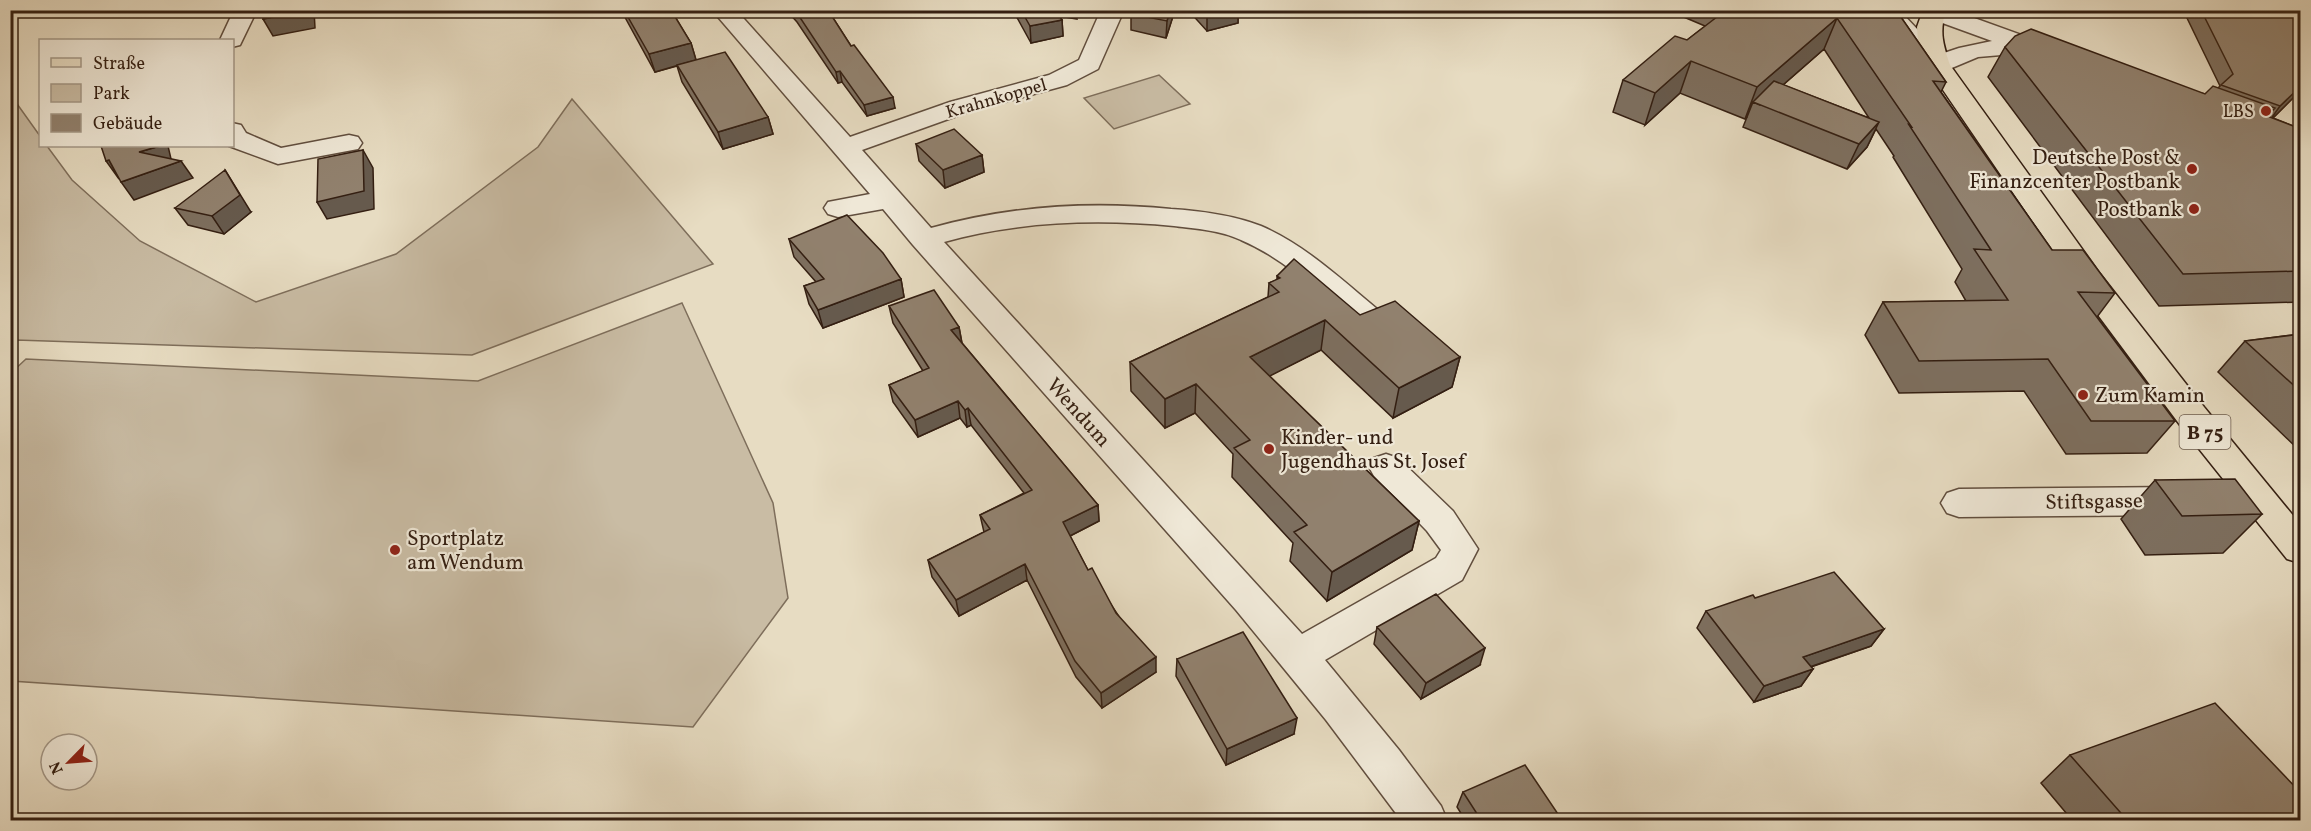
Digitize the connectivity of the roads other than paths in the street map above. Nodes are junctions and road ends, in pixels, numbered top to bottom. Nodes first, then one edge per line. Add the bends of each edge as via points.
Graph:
1 (246, 10) edge
2 (723, 10) edge
3 (1113, 10) edge
4 (1886, 10) edge
5 (1934, 11) edge
6 (232, 39) edge
7 (2031, 47) junction
8 (2076, 63) edge
9 (1938, 64) junction
10 (234, 138) edge
11 (349, 143) dead end
12 (846, 147) junction
13 (889, 199) junction
14 (837, 208) dead end
15 (923, 239) junction
16 (1376, 324) edge
17 (1386, 467) dead end
18 (1959, 503) dead end
19 (2265, 503) junction
20 (2301, 549) edge
21 (1297, 656) junction
22 (1426, 820) edge

1 - 6 street
2 - 12 street, Wendum
3 - 12 street, Krahnkoppel via 1089,64 1058,80 959,107
4 - 9 street
5 - 7 street
5 - 9 main road, B 75 via 1930,42
7 - 8 street
7 - 9 street via 1988,47
9 - 19 main road, B 75 via 2089,281 2192,416
10 - 11 street via 278,156
12 - 13 street, Wendum
13 - 14 street
13 - 15 street, Wendum
15 - 16 street via 987,222 1062,213 1172,217 1230,226 1274,244
15 - 21 street, Wendum
17 - 21 street via 1440,520 1460,549 1449,569
18 - 19 street, Stiftsgasse
19 - 20 main road, B 75
21 - 22 street, Wendum via 1380,756

